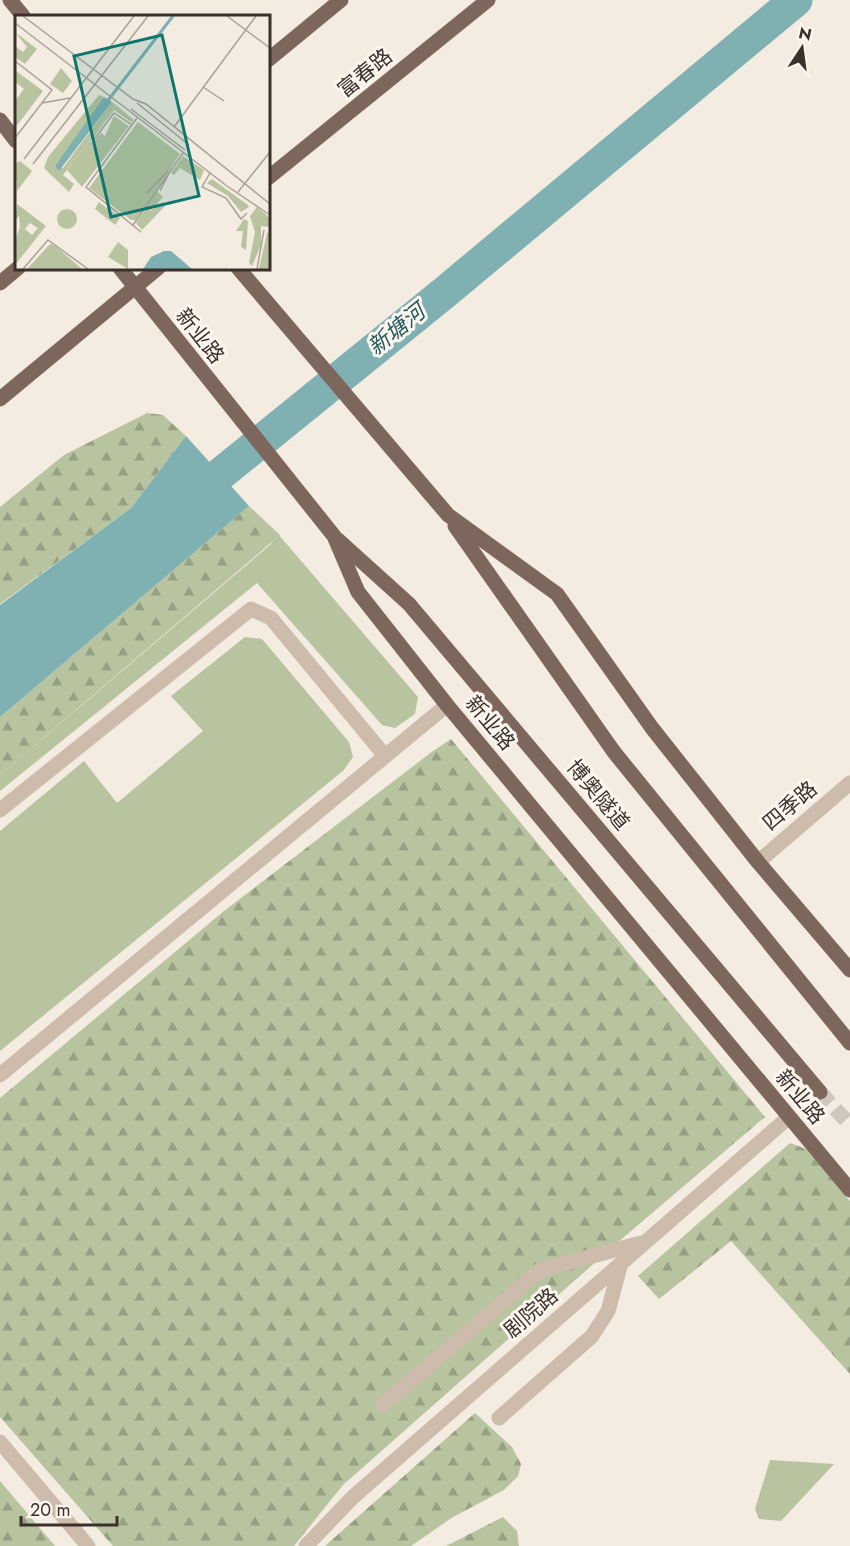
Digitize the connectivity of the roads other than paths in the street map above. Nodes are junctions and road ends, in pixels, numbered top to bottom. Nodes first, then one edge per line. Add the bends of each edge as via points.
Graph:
1 (10, 0) edge
2 (341, 0) edge
3 (488, 0) edge
4 (23, 15) edge
5 (270, 58) edge
6 (0, 120) edge
7 (15, 140) edge
8 (270, 176) edge
9 (16, 270) edge
10 (122, 270) edge
11 (156, 270) edge
12 (240, 270) edge
13 (0, 284) edge
14 (135, 288) junction
15 (0, 399) edge
16 (448, 515) junction
17 (334, 536) junction
18 (447, 705) junction
19 (385, 756) junction
20 (850, 783) edge
21 (0, 810) edge
22 (758, 862) junction
23 (850, 970) edge
24 (850, 1043) edge
25 (0, 1075) edge
26 (820, 1092) tunnel mouth
27 (789, 1117) junction
28 (850, 1190) edge
29 (646, 1241) junction
30 (621, 1263) junction
31 (382, 1405) dead end
32 (499, 1419) dead end
33 (0, 1442) edge
34 (88, 1546) edge
35 (306, 1546) edge

1 - 4 main road
2 - 5 main road
3 - 8 main road, 富春路
6 - 7 main road
9 - 13 main road
10 - 14 main road, 新业路
11 - 14 main road
12 - 16 main road
14 - 15 main road
14 - 17 main road, 新业路
16 - 22 main road via 557,594 652,728
16 - 24 main road, 博奥隧道 via 614,752
17 - 18 main road, 新业路 via 358,592
17 - 26 main road, 博奥隧道 via 409,604
18 - 19 street
18 - 27 main road, 新业路
19 - 21 street via 271,618 251,609
19 - 25 street
20 - 22 street, 四季路
22 - 23 main road
27 - 28 main road, 新业路
27 - 29 street, 剧院路
29 - 30 street, 剧院路
29 - 31 street via 540,1270
30 - 32 street via 608,1311 592,1336
30 - 35 street, 剧院路 via 353,1497
33 - 34 street

